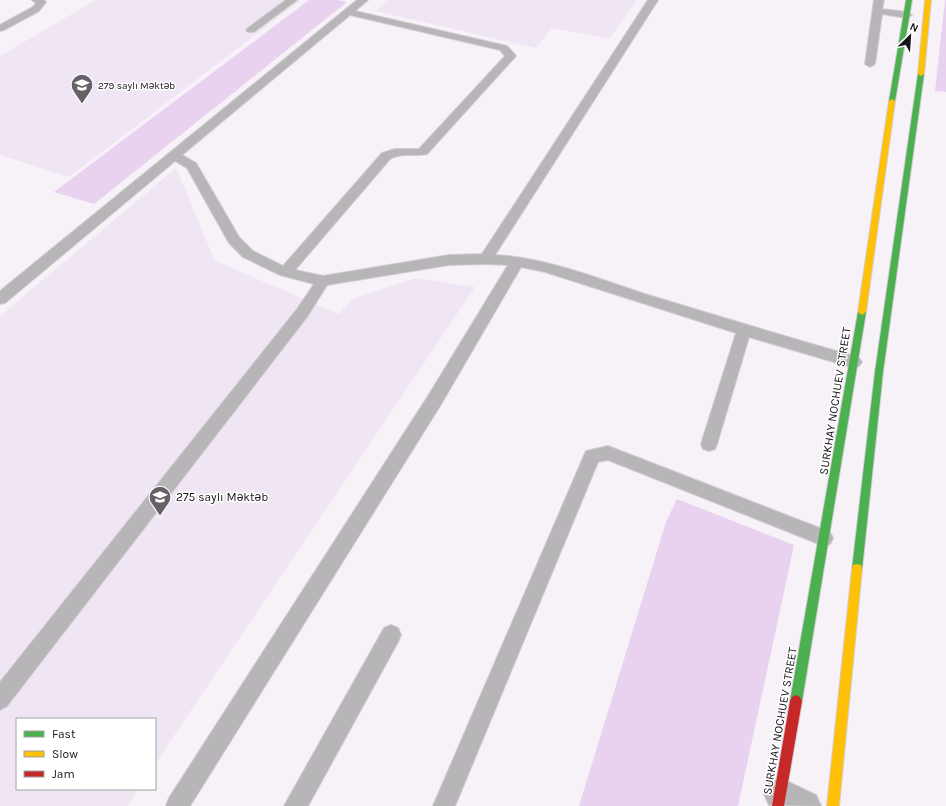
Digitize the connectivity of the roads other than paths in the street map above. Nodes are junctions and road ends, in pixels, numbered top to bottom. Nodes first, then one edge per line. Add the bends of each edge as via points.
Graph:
1 (37, 0) edge
2 (292, 0) edge
3 (363, 0) edge
4 (653, 0) edge
5 (879, 0) edge
6 (909, 0) edge
7 (928, 0) edge
8 (878, 11) junction
9 (348, 12) junction
10 (907, 15) junction
11 (1, 28) dead end
12 (251, 30) dead end
13 (870, 64) dead end
14 (173, 156) junction
15 (486, 259) junction
16 (517, 261) junction
17 (285, 272) junction
18 (323, 281) junction
19 (0, 299) edge
20 (744, 330) junction
21 (854, 362) junction
22 (709, 444) dead end
23 (824, 538) junction
24 (391, 634) dead end
25 (0, 699) edge
26 (788, 802) edge
27 (177, 806) edge
28 (295, 806) edge
29 (444, 806) edge
30 (833, 806) edge

1 - 11 lane via 40,5 36,9
2 - 12 lane
3 - 9 lane
4 - 15 lane
5 - 8 lane
6 - 10 street, SURKHAY NOCHUEV STREET
7 - 30 street via 919,92 879,372
8 - 10 lane
8 - 13 lane
9 - 14 lane
9 - 17 lane via 503,48 511,56 423,152 415,154 398,151 386,156
10 - 21 street, SURKHAY NOCHUEV STREET via 893,89
14 - 17 lane via 192,166 234,240 248,254
14 - 19 lane
15 - 16 lane
15 - 18 lane via 450,260
16 - 20 lane via 547,268
16 - 27 lane via 434,400
17 - 18 lane
18 - 25 lane via 302,313
20 - 21 lane
20 - 22 lane
21 - 23 street, SURKHAY NOCHUEV STREET
23 - 26 street, SURKHAY NOCHUEV STREET
23 - 29 lane via 608,453 592,456
24 - 28 lane

